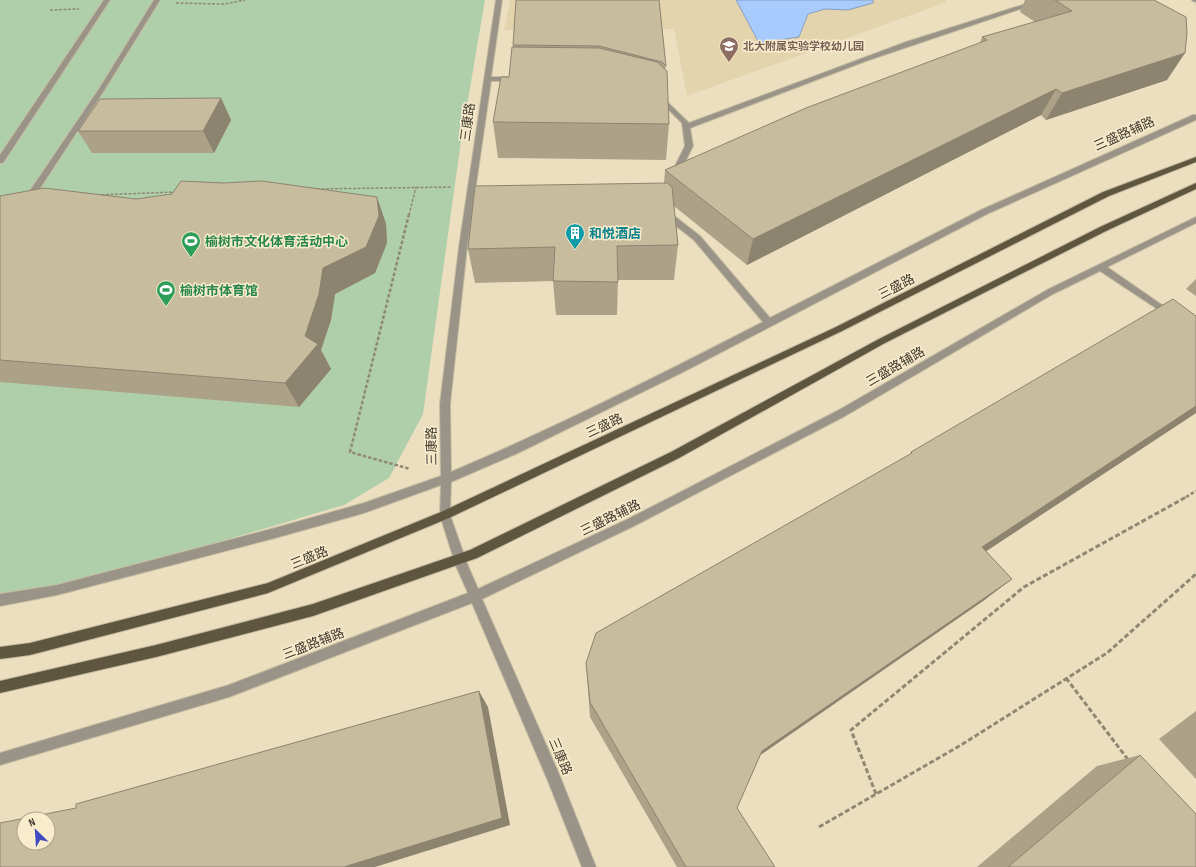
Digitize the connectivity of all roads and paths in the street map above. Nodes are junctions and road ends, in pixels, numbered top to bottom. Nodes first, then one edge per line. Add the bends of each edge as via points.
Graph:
1 (107, 0) edge
2 (245, 0) edge
3 (499, 0) edge
4 (1044, 0) edge
5 (156, 1) edge
6 (488, 79) junction
7 (520, 79) edge
8 (650, 93) edge
9 (1196, 117) edge
10 (686, 127) junction
11 (1196, 159) edge
12 (0, 161) edge
13 (670, 179) edge
14 (1196, 186) edge
15 (416, 187) junction
16 (476, 187) junction
17 (313, 189) edge
18 (179, 192) edge
19 (93, 195) edge
20 (658, 207) edge
21 (23, 209) edge
22 (1196, 220) edge
23 (1100, 266) junction
24 (1177, 318) edge
25 (769, 323) junction
26 (446, 480) junction
27 (1196, 491) edge
28 (445, 515) junction
29 (460, 559) junction
30 (1196, 574) edge
31 (475, 596) junction
32 (0, 600) edge
33 (0, 654) edge
34 (1066, 678) junction
35 (0, 687) edge
36 (0, 758) edge
37 (1133, 766) edge
38 (876, 794) junction
39 (818, 827) dead end
40 (589, 867) edge

1 - 12 street
2 - 5 path via 224,4
3 - 6 street, 三康路
4 - 10 street via 969,22 852,62
5 - 21 street
6 - 7 street
6 - 16 street, 三康路
8 - 10 street via 657,95 685,122
9 - 25 street, 三盛路辅路 via 984,212
10 - 13 street via 689,146
11 - 28 main road, 三盛路 via 1106,194 839,329
14 - 29 main road via 1103,229 882,341 675,455
15 - 16 path
15 - 17 path
15 - 26 path via 350,452
16 - 26 street, 三康路 via 445,404
18 - 19 path
20 - 25 street via 697,238
22 - 23 street, 三盛路辅路
23 - 24 street
23 - 31 street, 三盛路辅路 via 1050,292 842,413 630,523
25 - 26 street, 三盛路辅路 via 514,450
26 - 28 street, 三康路
26 - 32 street, 三盛路辅路 via 364,508 275,533 57,590
27 - 38 path via 1024,587 851,730
28 - 29 street, 三康路
28 - 33 main road, 三盛路 via 268,588 30,649
29 - 31 street, 三康路
29 - 35 main road via 313,610 156,651
30 - 34 path via 1106,653
31 - 36 street, 三盛路辅路 via 229,691
31 - 40 street, 三康路 via 554,778
34 - 37 path
34 - 38 path via 961,745
38 - 39 path

